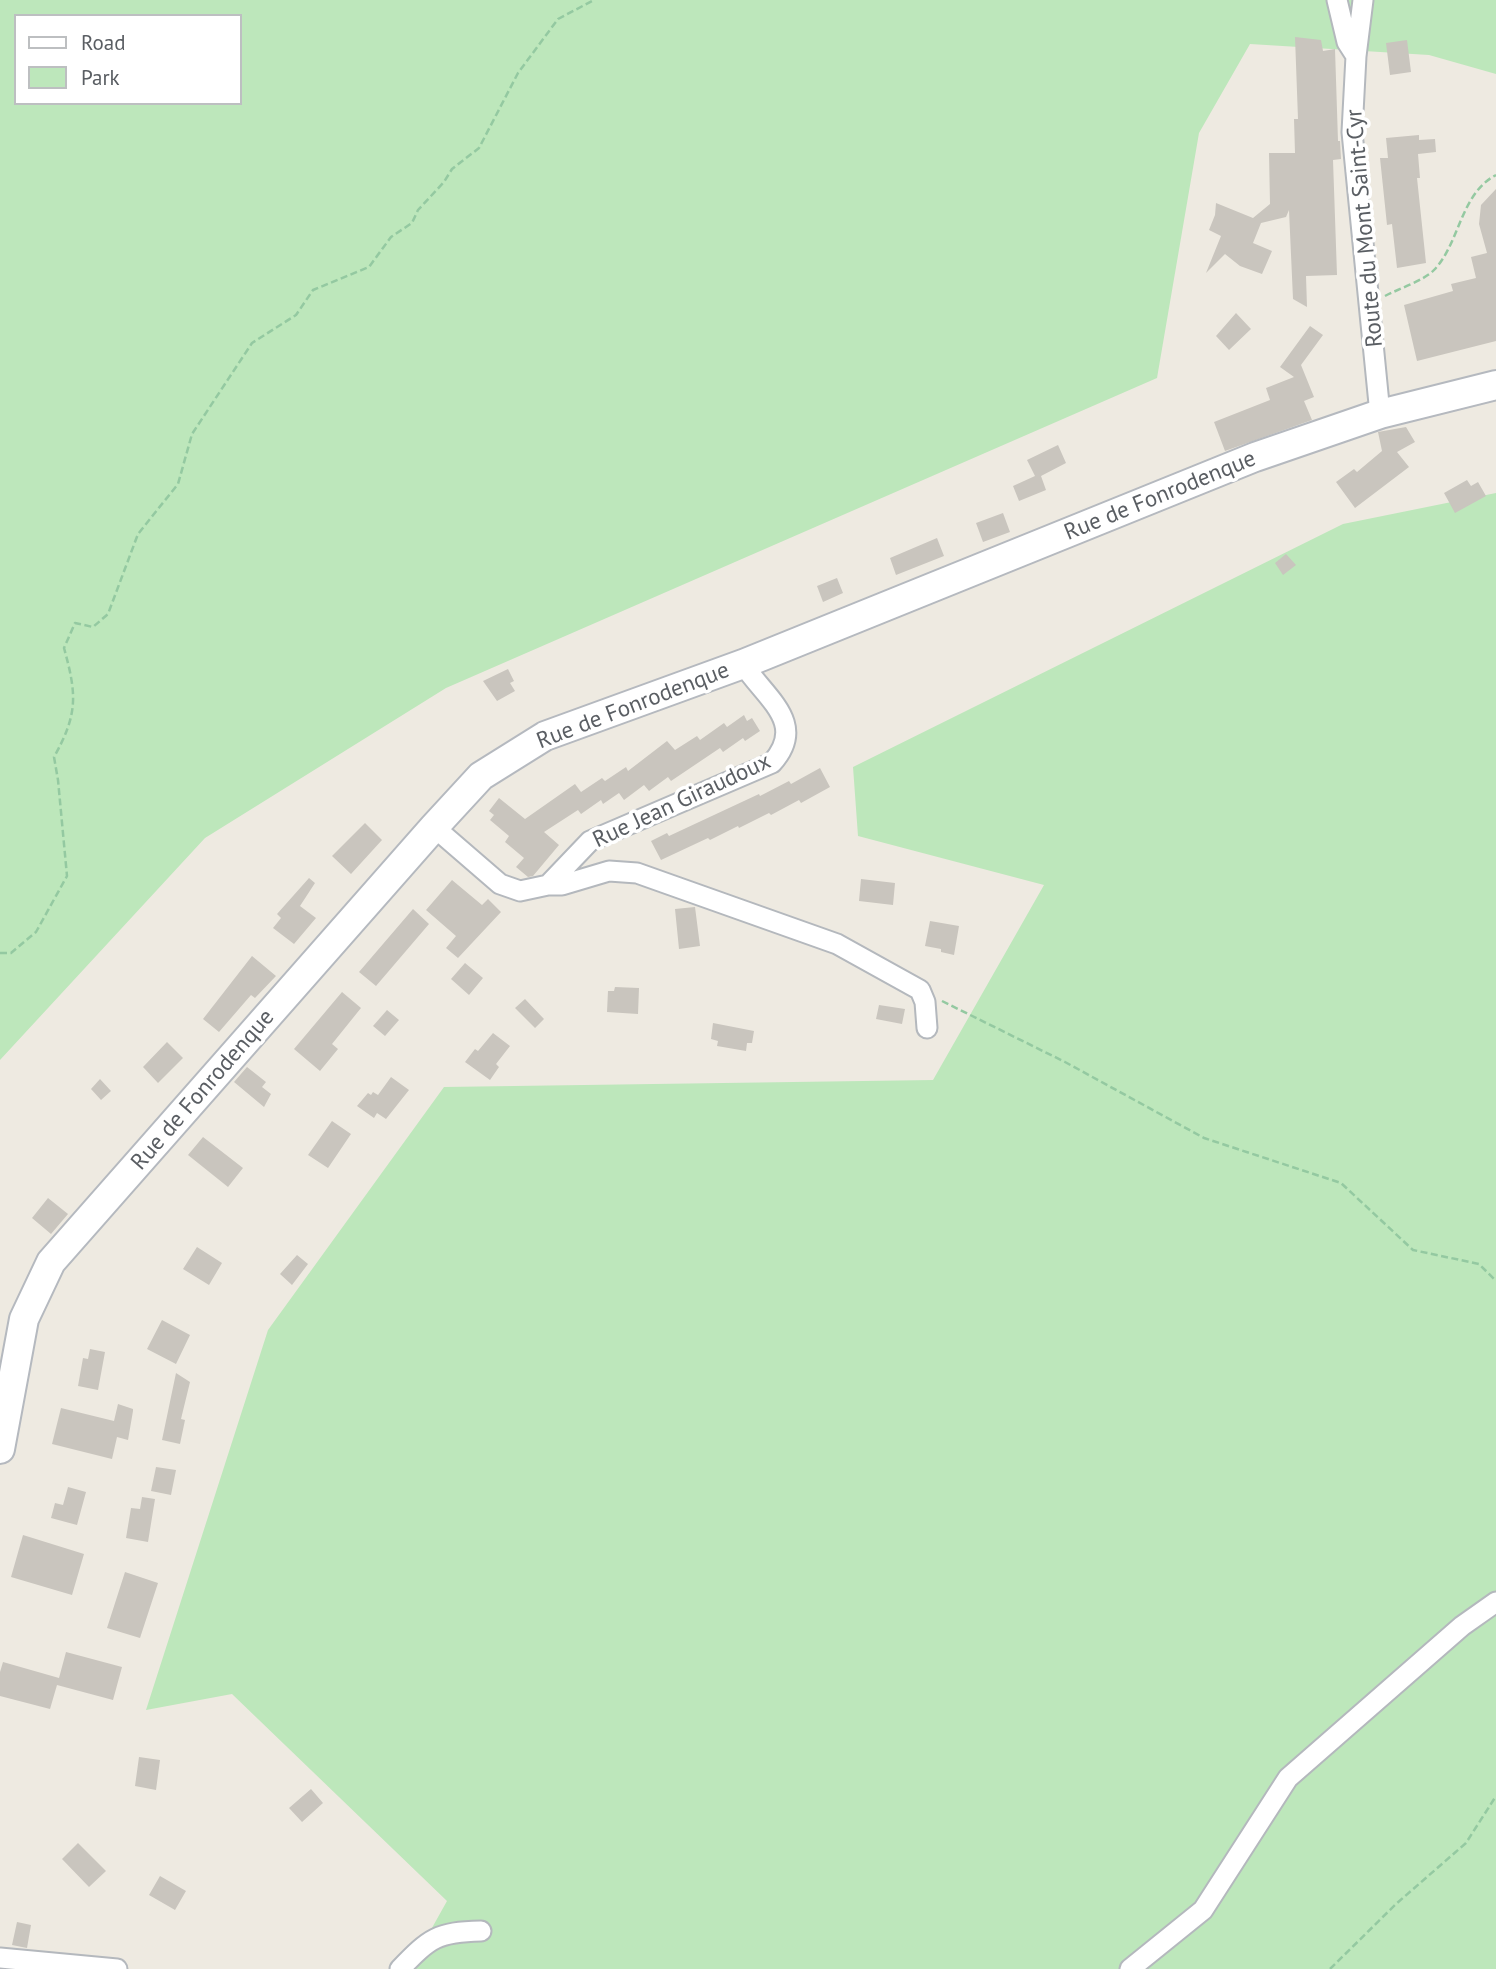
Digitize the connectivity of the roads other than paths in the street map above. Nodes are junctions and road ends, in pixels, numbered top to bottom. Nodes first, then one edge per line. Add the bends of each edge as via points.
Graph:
1 (1337, 0) edge
2 (1363, 0) edge
3 (1356, 56) junction
4 (1496, 385) edge
5 (1380, 414) junction
6 (743, 664) junction
7 (434, 827) junction
8 (548, 885) junction
9 (927, 1028) dead end
10 (0, 1449) edge
11 (1496, 1602) edge
12 (481, 1931) dead end
13 (0, 1958) edge
14 (117, 1969) edge
15 (400, 1969) edge
16 (1130, 1969) edge

1 - 3 street via 1347,42
2 - 3 street, Route du Mont Saint-Cyr
3 - 5 street, Route du Mont Saint-Cyr via 1352,132
4 - 5 street, Rue de Fonrodenque
5 - 6 street, Rue de Fonrodenque via 1255,457
6 - 7 street, Rue de Fonrodenque via 545,736 481,776
6 - 8 street, Rue Jean Giraudoux via 782,713 788,737 772,763 590,841
7 - 8 street via 500,884 520,891
7 - 10 street, Rue de Fonrodenque via 51,1262 24,1319
8 - 9 street via 609,871 637,873 837,944 920,990
11 - 16 street via 1462,1626 1288,1777 1203,1910
12 - 15 street via 451,1932 425,1944
13 - 14 street

